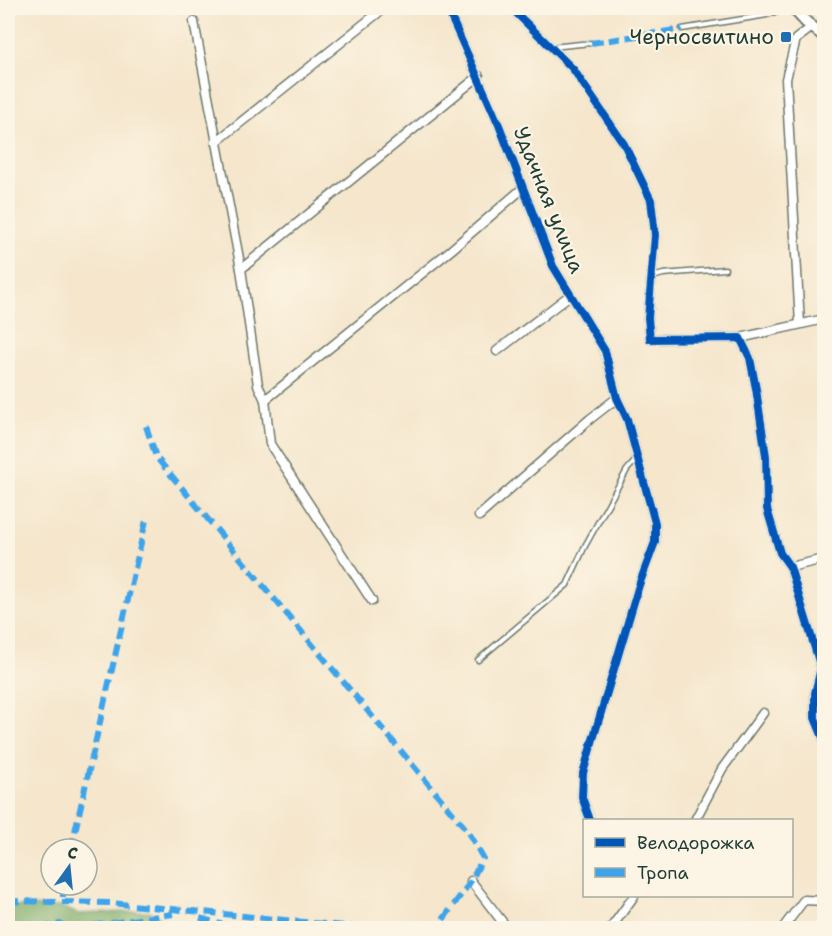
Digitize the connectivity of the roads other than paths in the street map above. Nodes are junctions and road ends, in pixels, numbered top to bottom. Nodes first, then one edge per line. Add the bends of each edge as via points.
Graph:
1 (384, 8) edge
2 (447, 8) edge
3 (511, 8) edge
4 (795, 10) edge
5 (194, 22) dead end
6 (812, 27) junction
7 (682, 29) dead end
8 (825, 36) edge
9 (591, 43) dead end
10 (550, 47) junction
11 (479, 76) junction
12 (216, 142) junction
13 (522, 189) junction
14 (241, 269) junction
15 (726, 269) dead end
16 (653, 277) junction
17 (570, 295) junction
18 (825, 319) edge
19 (800, 324) junction
20 (740, 339) junction
21 (497, 351) dead end
22 (616, 398) junction
23 (265, 400) junction
24 (636, 459) junction
25 (479, 516) dead end
26 (825, 559) edge
27 (790, 567) junction
28 (372, 601) dead end
29 (478, 660) dead end
30 (821, 684) edge
31 (763, 713) dead end
32 (825, 740) edge
33 (590, 819) edge
34 (696, 819) edge
35 (471, 880) dead end
36 (633, 897) edge
37 (825, 901) edge
38 (507, 928) edge
39 (611, 928) edge
40 (783, 928) edge

1 - 12 street
2 - 11 street, Удачная улица
3 - 10 street
4 - 6 street
4 - 7 lane
5 - 12 street
6 - 8 street
6 - 19 street via 796,39 786,79
9 - 10 lane
10 - 16 street via 573,69 624,144 651,200 655,235
11 - 13 street, Удачная улица
11 - 14 street
12 - 14 street
13 - 17 street, Удачная улица via 553,266
13 - 23 street, Удачная улица
14 - 23 street via 258,385
15 - 16 lane
16 - 20 street via 648,318 650,339
17 - 21 street, Удачная улица
17 - 22 street, Удачная улица via 605,351
18 - 19 street
19 - 20 street
20 - 27 street via 750,358 756,389 766,456 767,509 780,553
22 - 24 street, Удачная улица via 627,419
22 - 25 street
23 - 28 street via 270,444
24 - 29 lane via 567,585
24 - 33 street, Удачная улица via 656,523 655,542 583,773 582,797
26 - 27 street
27 - 30 street via 821,668
30 - 32 street via 815,693 815,718
31 - 34 street via 722,769
35 - 38 street
36 - 39 street
37 - 40 street via 804,900

